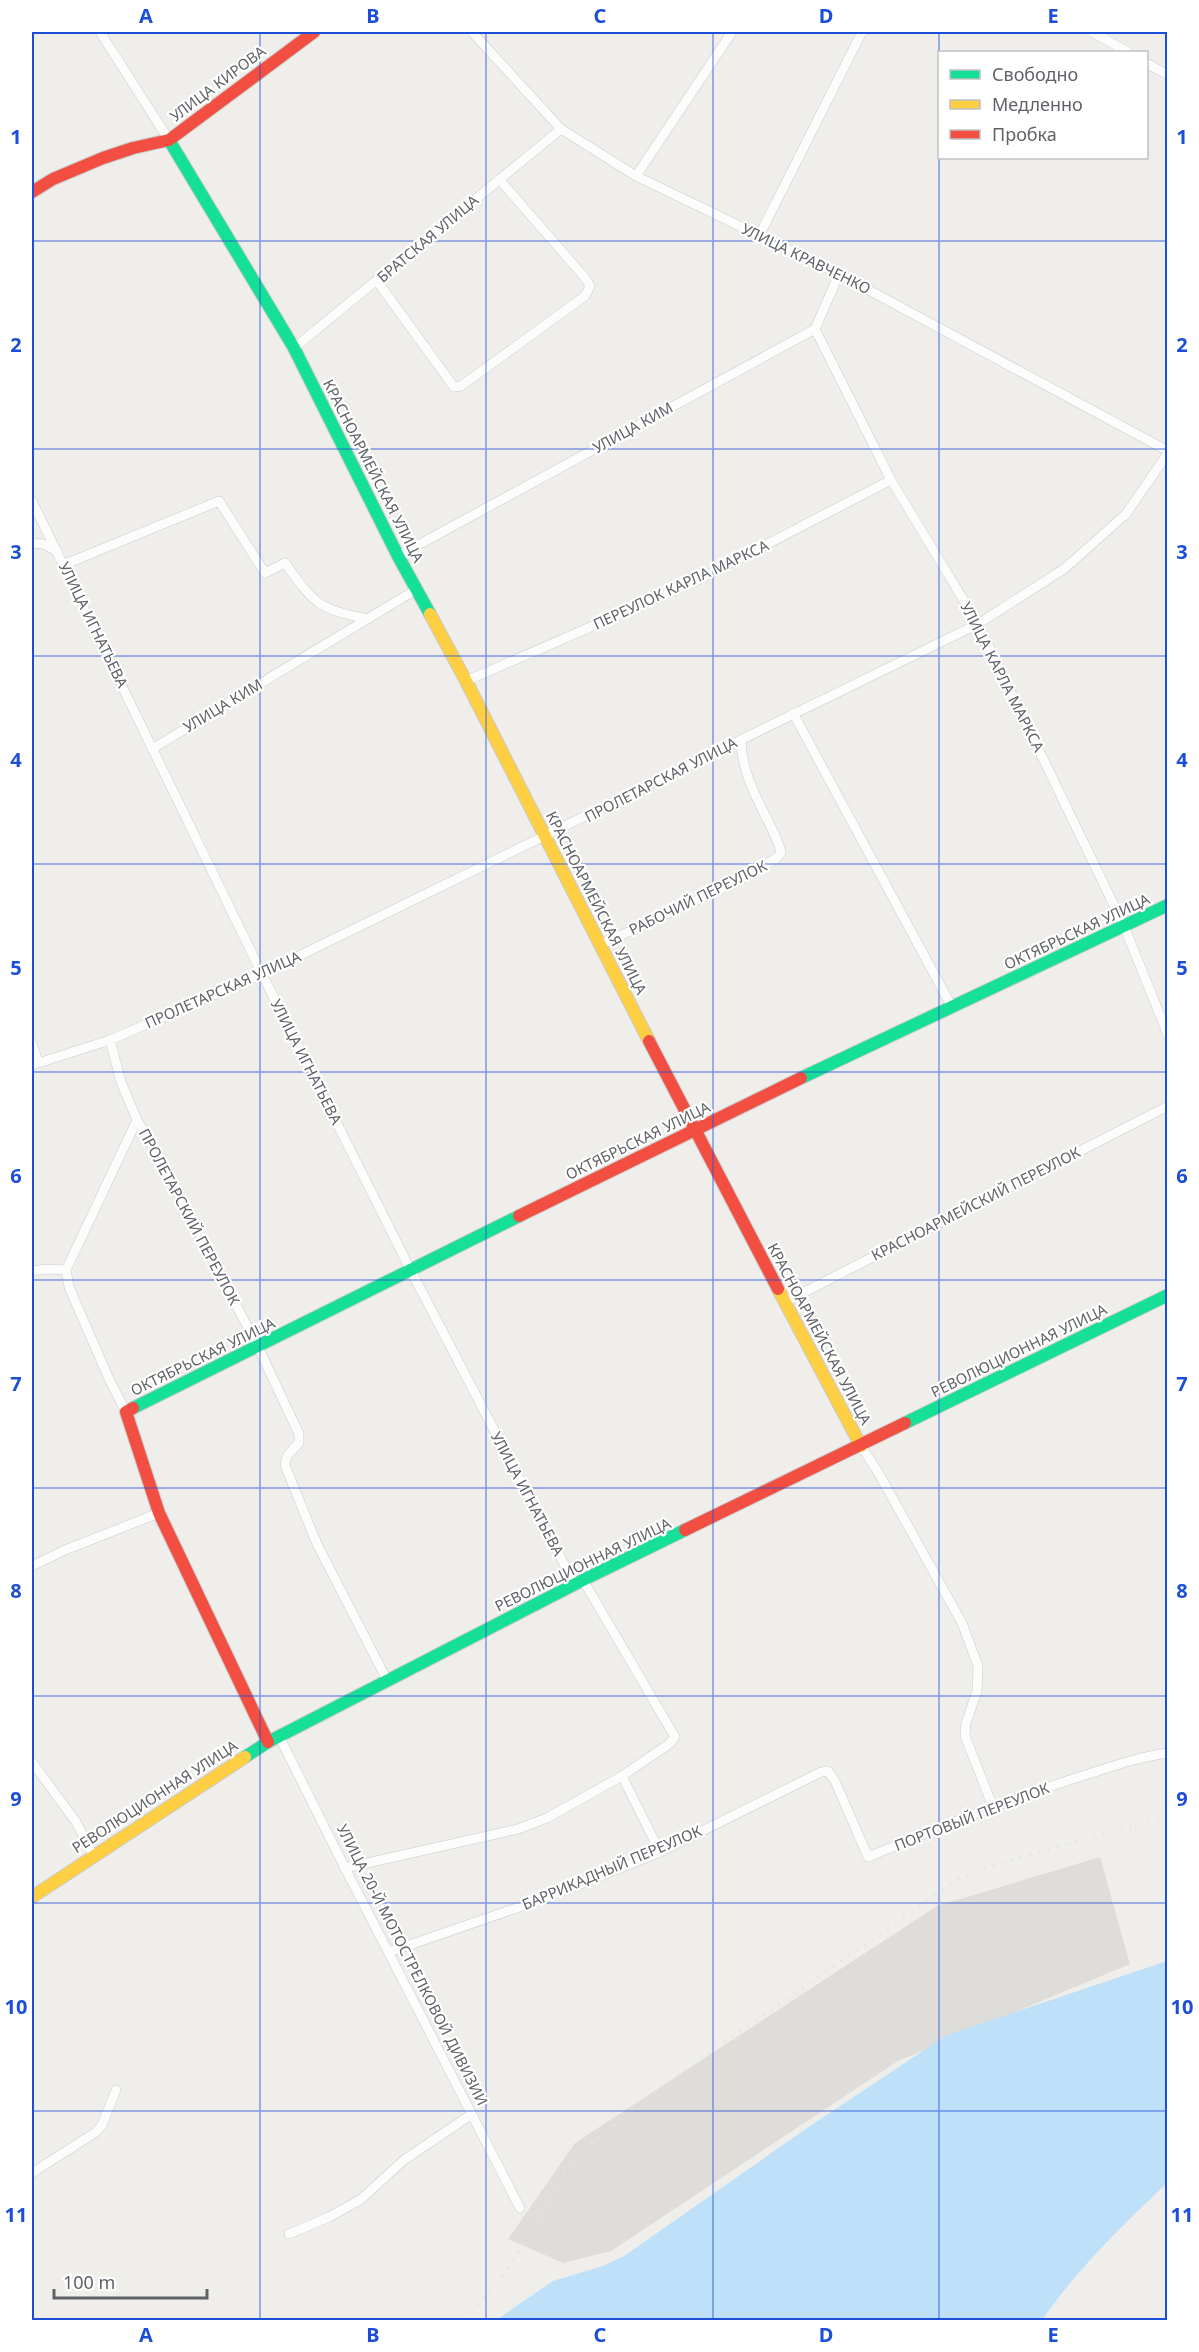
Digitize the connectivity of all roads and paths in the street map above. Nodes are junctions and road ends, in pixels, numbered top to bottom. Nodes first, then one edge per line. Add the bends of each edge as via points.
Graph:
1 (100, 32) edge
2 (314, 32) edge
3 (472, 32) edge
4 (732, 32) edge
5 (862, 32) edge
6 (1092, 32) edge
7 (1126, 51) edge
8 (1148, 64) edge
9 (1167, 75) edge
10 (561, 129) junction
11 (169, 140) junction
12 (636, 176) junction
13 (499, 179) junction
14 (32, 192) edge
15 (759, 236) junction
16 (839, 274) junction
17 (377, 281) junction
18 (815, 329) junction
19 (294, 348) junction
20 (1167, 452) edge
21 (891, 480) junction
22 (32, 501) edge
23 (32, 543) edge
24 (57, 551) junction
25 (398, 556) junction
26 (63, 565) junction
27 (417, 589) junction
28 (368, 619) junction
29 (978, 624) junction
30 (466, 681) junction
31 (793, 713) junction
32 (741, 740) junction
33 (152, 749) junction
34 (546, 837) junction
35 (1167, 905) edge
36 (1124, 926) junction
37 (600, 945) junction
38 (262, 974) junction
39 (952, 1008) junction
40 (1167, 1035) edge
41 (110, 1040) junction
42 (32, 1043) edge
43 (35, 1063) edge
44 (1167, 1106) edge
45 (137, 1120) junction
46 (694, 1130) junction
47 (410, 1269) junction
48 (66, 1270) junction
49 (32, 1271) edge
50 (1167, 1295) edge
51 (784, 1302) junction
52 (258, 1347) junction
53 (126, 1412) junction
54 (861, 1446) junction
55 (159, 1513) junction
56 (32, 1566) edge
57 (579, 1583) junction
58 (387, 1680) junction
59 (274, 1739) junction
60 (1167, 1753) edge
61 (32, 1762) edge
62 (828, 1771) joint
63 (622, 1776) junction
64 (993, 1807) junction
65 (660, 1852) junction
66 (93, 1855) junction
67 (345, 1868) junction
68 (32, 1897) edge
69 (389, 1952) junction
70 (116, 2090) dead end
71 (472, 2114) junction
72 (32, 2173) edge
73 (520, 2208) dead end
74 (288, 2234) dead end

1 - 11 street, КРАСНОАРМЕЙСКАЯ УЛИЦА
2 - 11 street, УЛИЦА КИРОВА
3 - 10 street, УЛИЦА КРАВЧЕНКО
4 - 12 street
5 - 15 street
6 - 7 street
8 - 9 street
10 - 12 street, УЛИЦА КРАВЧЕНКО
10 - 13 street, БРАТСКАЯ УЛИЦА
11 - 14 street via 103,158
11 - 19 street, КРАСНОАРМЕЙСКАЯ УЛИЦА
12 - 15 street, УЛИЦА КРАВЧЕНКО
13 - 17 street, БРАТСКАЯ УЛИЦА
13 - 17 street via 586,279 590,286 585,296 461,386 454,387
15 - 16 street, УЛИЦА КРАВЧЕНКО
16 - 18 street
16 - 20 street, УЛИЦА КРАВЧЕНКО
17 - 19 street, БРАТСКАЯ УЛИЦА
18 - 21 street, УЛИЦА КАРЛА МАРКСА
18 - 25 street, УЛИЦА КИМ
19 - 25 street, КРАСНОАРМЕЙСКАЯ УЛИЦА
20 - 29 street, ПРОЛЕТАРСКАЯ УЛИЦА via 1125,514 1064,569
21 - 29 street, УЛИЦА КАРЛА МАРКСА
21 - 30 street, ПЕРЕУЛОК КАРЛА МАРКСА via 692,583
22 - 24 street, УЛИЦА ИГНАТЬЕВА
23 - 24 street
24 - 26 street, УЛИЦА ИГНАТЬЕВА
25 - 27 street, КРАСНОАРМЕЙСКАЯ УЛИЦА
26 - 28 street via 219,501 265,573 285,563 314,601 337,613
26 - 33 street, УЛИЦА ИГНАТЬЕВА
27 - 28 street, УЛИЦА КИМ
27 - 30 street, КРАСНОАРМЕЙСКАЯ УЛИЦА
28 - 33 street, УЛИЦА КИМ
29 - 31 street, ПРОЛЕТАРСКАЯ УЛИЦА
29 - 36 street, УЛИЦА КАРЛА МАРКСА
30 - 34 street, КРАСНОАРМЕЙСКАЯ УЛИЦА
31 - 32 street, ПРОЛЕТАРСКАЯ УЛИЦА
31 - 39 street
32 - 34 street, ПРОЛЕТАРСКАЯ УЛИЦА
32 - 37 street, РАБОЧИЙ ПЕРЕУЛОК via 749,784 781,853 735,883
33 - 38 street, УЛИЦА ИГНАТЬЕВА
34 - 37 street, КРАСНОАРМЕЙСКАЯ УЛИЦА
34 - 38 street, ПРОЛЕТАРСКАЯ УЛИЦА
35 - 36 street, ОКТЯБРЬСКАЯ УЛИЦА
36 - 39 street, ОКТЯБРЬСКАЯ УЛИЦА
36 - 40 street, УЛИЦА КАРЛА МАРКСА
37 - 46 street, КРАСНОАРМЕЙСКАЯ УЛИЦА
38 - 41 street, ПРОЛЕТАРСКАЯ УЛИЦА
38 - 47 street, УЛИЦА ИГНАТЬЕВА
39 - 46 street, ОКТЯБРЬСКАЯ УЛИЦА
41 - 43 street, ПРОЛЕТАРСКАЯ УЛИЦА
41 - 45 street, ПРОЛЕТАРСКИЙ ПЕРЕУЛОК
42 - 43 street
44 - 51 street, КРАСНОАРМЕЙСКИЙ ПЕРЕУЛОК
45 - 48 street
45 - 52 street, ПРОЛЕТАРСКИЙ ПЕРЕУЛОК
46 - 47 street, ОКТЯБРЬСКАЯ УЛИЦА
46 - 51 street, КРАСНОАРМЕЙСКАЯ УЛИЦА
47 - 52 street, ОКТЯБРЬСКАЯ УЛИЦА
47 - 57 street, УЛИЦА ИГНАТЬЕВА
48 - 49 street
48 - 53 street, УЛИЦА 20-Й МОТОСТРЕЛКОВОЙ ДИВИЗИИ via 69,1287
50 - 54 street, РЕВОЛЮЦИОННАЯ УЛИЦА
51 - 54 street, КРАСНОАРМЕЙСКАЯ УЛИЦА
52 - 53 street, ОКТЯБРЬСКАЯ УЛИЦА
52 - 58 street, ПРОЛЕТАРСКИЙ ПЕРЕУЛОК via 301,1439 286,1456 286,1468 317,1544
53 - 55 street, УЛИЦА 20-Й МОТОСТРЕЛКОВОЙ ДИВИЗИИ
54 - 57 street, РЕВОЛЮЦИОННАЯ УЛИЦА
54 - 64 street, КРАСНОАРМЕЙСКАЯ УЛИЦА via 962,1623 978,1666 965,1736
55 - 56 street
55 - 59 street, УЛИЦА 20-Й МОТОСТРЕЛКОВОЙ ДИВИЗИИ
57 - 58 street, РЕВОЛЮЦИОННАЯ УЛИЦА
57 - 63 street, УЛИЦА ИГНАТЬЕВА via 675,1737
58 - 59 street, РЕВОЛЮЦИОННАЯ УЛИЦА
59 - 66 street, РЕВОЛЮЦИОННАЯ УЛИЦА
59 - 67 street, УЛИЦА 20-Й МОТОСТРЕЛКОВОЙ ДИВИЗИИ
60 - 64 street, ПОРТОВЫЙ ПЕРЕУЛОК via 1121,1763
61 - 66 street via 75,1822
62 - 64 street, ПОРТОВЫЙ ПЕРЕУЛОК via 868,1857
62 - 65 street, БАРРИКАДНЫЙ ПЕРЕУЛОК
63 - 65 street
63 - 67 street via 547,1818 518,1829
65 - 69 street, БАРРИКАДНЫЙ ПЕРЕУЛОК via 543,1899
66 - 68 street, РЕВОЛЮЦИОННАЯ УЛИЦА
67 - 69 street, УЛИЦА 20-Й МОТОСТРЕЛКОВОЙ ДИВИЗИИ
69 - 71 street, УЛИЦА 20-Й МОТОСТРЕЛКОВОЙ ДИВИЗИИ
70 - 72 street via 96,2132
71 - 73 street, УЛИЦА 20-Й МОТОСТРЕЛКОВОЙ ДИВИЗИИ
71 - 74 street via 404,2160 360,2200

